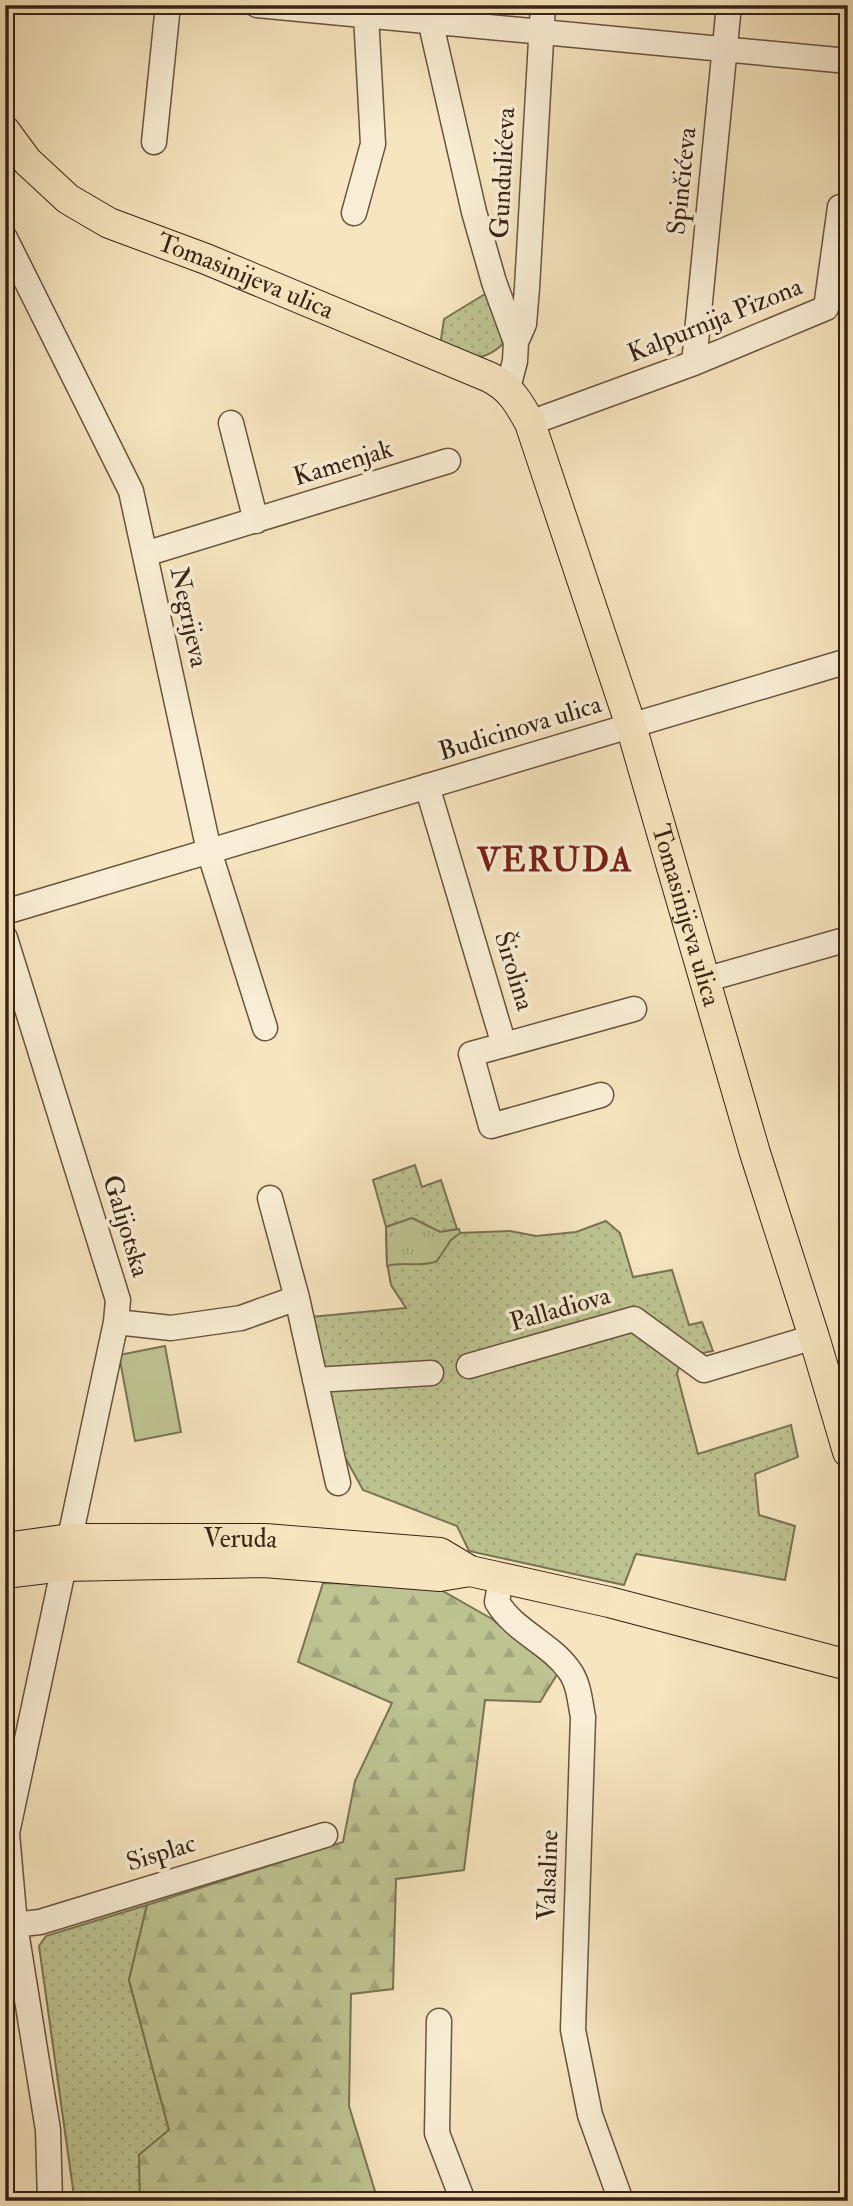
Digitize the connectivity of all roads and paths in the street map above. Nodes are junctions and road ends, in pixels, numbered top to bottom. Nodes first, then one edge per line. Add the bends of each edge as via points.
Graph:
1 (168, 5) edge
2 (257, 5) edge
3 (543, 5) edge
4 (729, 5) edge
5 (402, 12) edge
6 (430, 13) edge
7 (366, 15) junction
8 (540, 31) junction
9 (725, 49) junction
10 (848, 61) edge
11 (5, 131) edge
12 (154, 142) dead end
13 (841, 207) dead end
14 (354, 213) dead end
15 (5, 238) edge
16 (516, 342) junction
17 (694, 363) junction
18 (509, 388) junction
19 (231, 423) dead end
20 (530, 423) junction
21 (447, 461) dead end
22 (256, 521) junction
23 (145, 554) junction
24 (848, 662) edge
25 (631, 726) junction
26 (427, 786) junction
27 (209, 851) junction
28 (5, 912) edge
29 (5, 938) edge
30 (848, 939) edge
31 (704, 980) junction
32 (634, 1009) dead end
33 (265, 1028) dead end
34 (505, 1045) junction
35 (601, 1095) dead end
36 (270, 1198) dead end
37 (297, 1298) junction
38 (116, 1322) junction
39 (814, 1337) junction
40 (469, 1366) dead end
41 (430, 1373) dead end
42 (315, 1380) junction
43 (848, 1452) edge
44 (338, 1482) dead end
45 (5, 1548) edge
46 (66, 1552) junction
47 (5, 1573) edge
48 (501, 1578) junction
49 (848, 1665) edge
50 (325, 1835) dead end
51 (10, 1926) edge
52 (439, 2021) dead end
53 (50, 2201) edge
54 (463, 2201) edge
55 (621, 2201) edge

1 - 12 street
2 - 7 street
3 - 8 street, Gundulićeva
4 - 9 street, Spinčićeva
5 - 6 street
5 - 7 street
6 - 8 street
6 - 16 street via 474,212
7 - 14 street via 373,144
8 - 9 street
8 - 16 street, Gundulićeva via 527,288 524,324
9 - 10 street
9 - 17 street, Spinčićeva
11 - 18 main road, Tomasinijeva ulica via 27,161 68,199 108,223 268,285
13 - 17 street, Kalpurnija Pizona via 826,308
15 - 23 street, Negrijeva via 131,491
16 - 18 street
17 - 20 street, Kalpurnija Pizona
18 - 20 main road, Tomasinijeva ulica
19 - 22 street
20 - 25 main road, Tomasinijeva ulica
21 - 22 street, Kamenjak
22 - 23 street, Kamenjak
23 - 27 street, Negrijeva
24 - 25 street, Budicinova ulica
25 - 26 street, Budicinova ulica
25 - 31 main road, Tomasinijeva ulica
26 - 27 street, Budicinova ulica
26 - 34 street, Širolina
27 - 28 street, Budicinova ulica
27 - 33 street, Negrijeva
29 - 38 street, Galijotska via 118,1300
30 - 31 street
31 - 39 main road, Tomasinijeva ulica
32 - 34 street, Širolina
34 - 35 street via 471,1054 491,1126
36 - 37 street
37 - 38 street via 241,1318 171,1328
37 - 42 street
38 - 46 street, Galijotska
39 - 40 street, Palladiova via 704,1370 634,1319
39 - 43 main road, Tomasinijeva ulica
41 - 42 street
42 - 44 street
45 - 46 main road, Veruda
46 - 47 main road, Veruda
46 - 48 main road, Veruda via 265,1539 440,1553 470,1571
46 - 51 street via 7,1833
48 - 49 main road, Veruda
48 - 55 street, Valsaline via 497,1602 503,1613 570,1671 579,1693 583,1717 573,2030 590,2115
50 - 51 street, Sisplac via 40,1922
51 - 53 street via 48,2130
52 - 54 street via 437,2133

